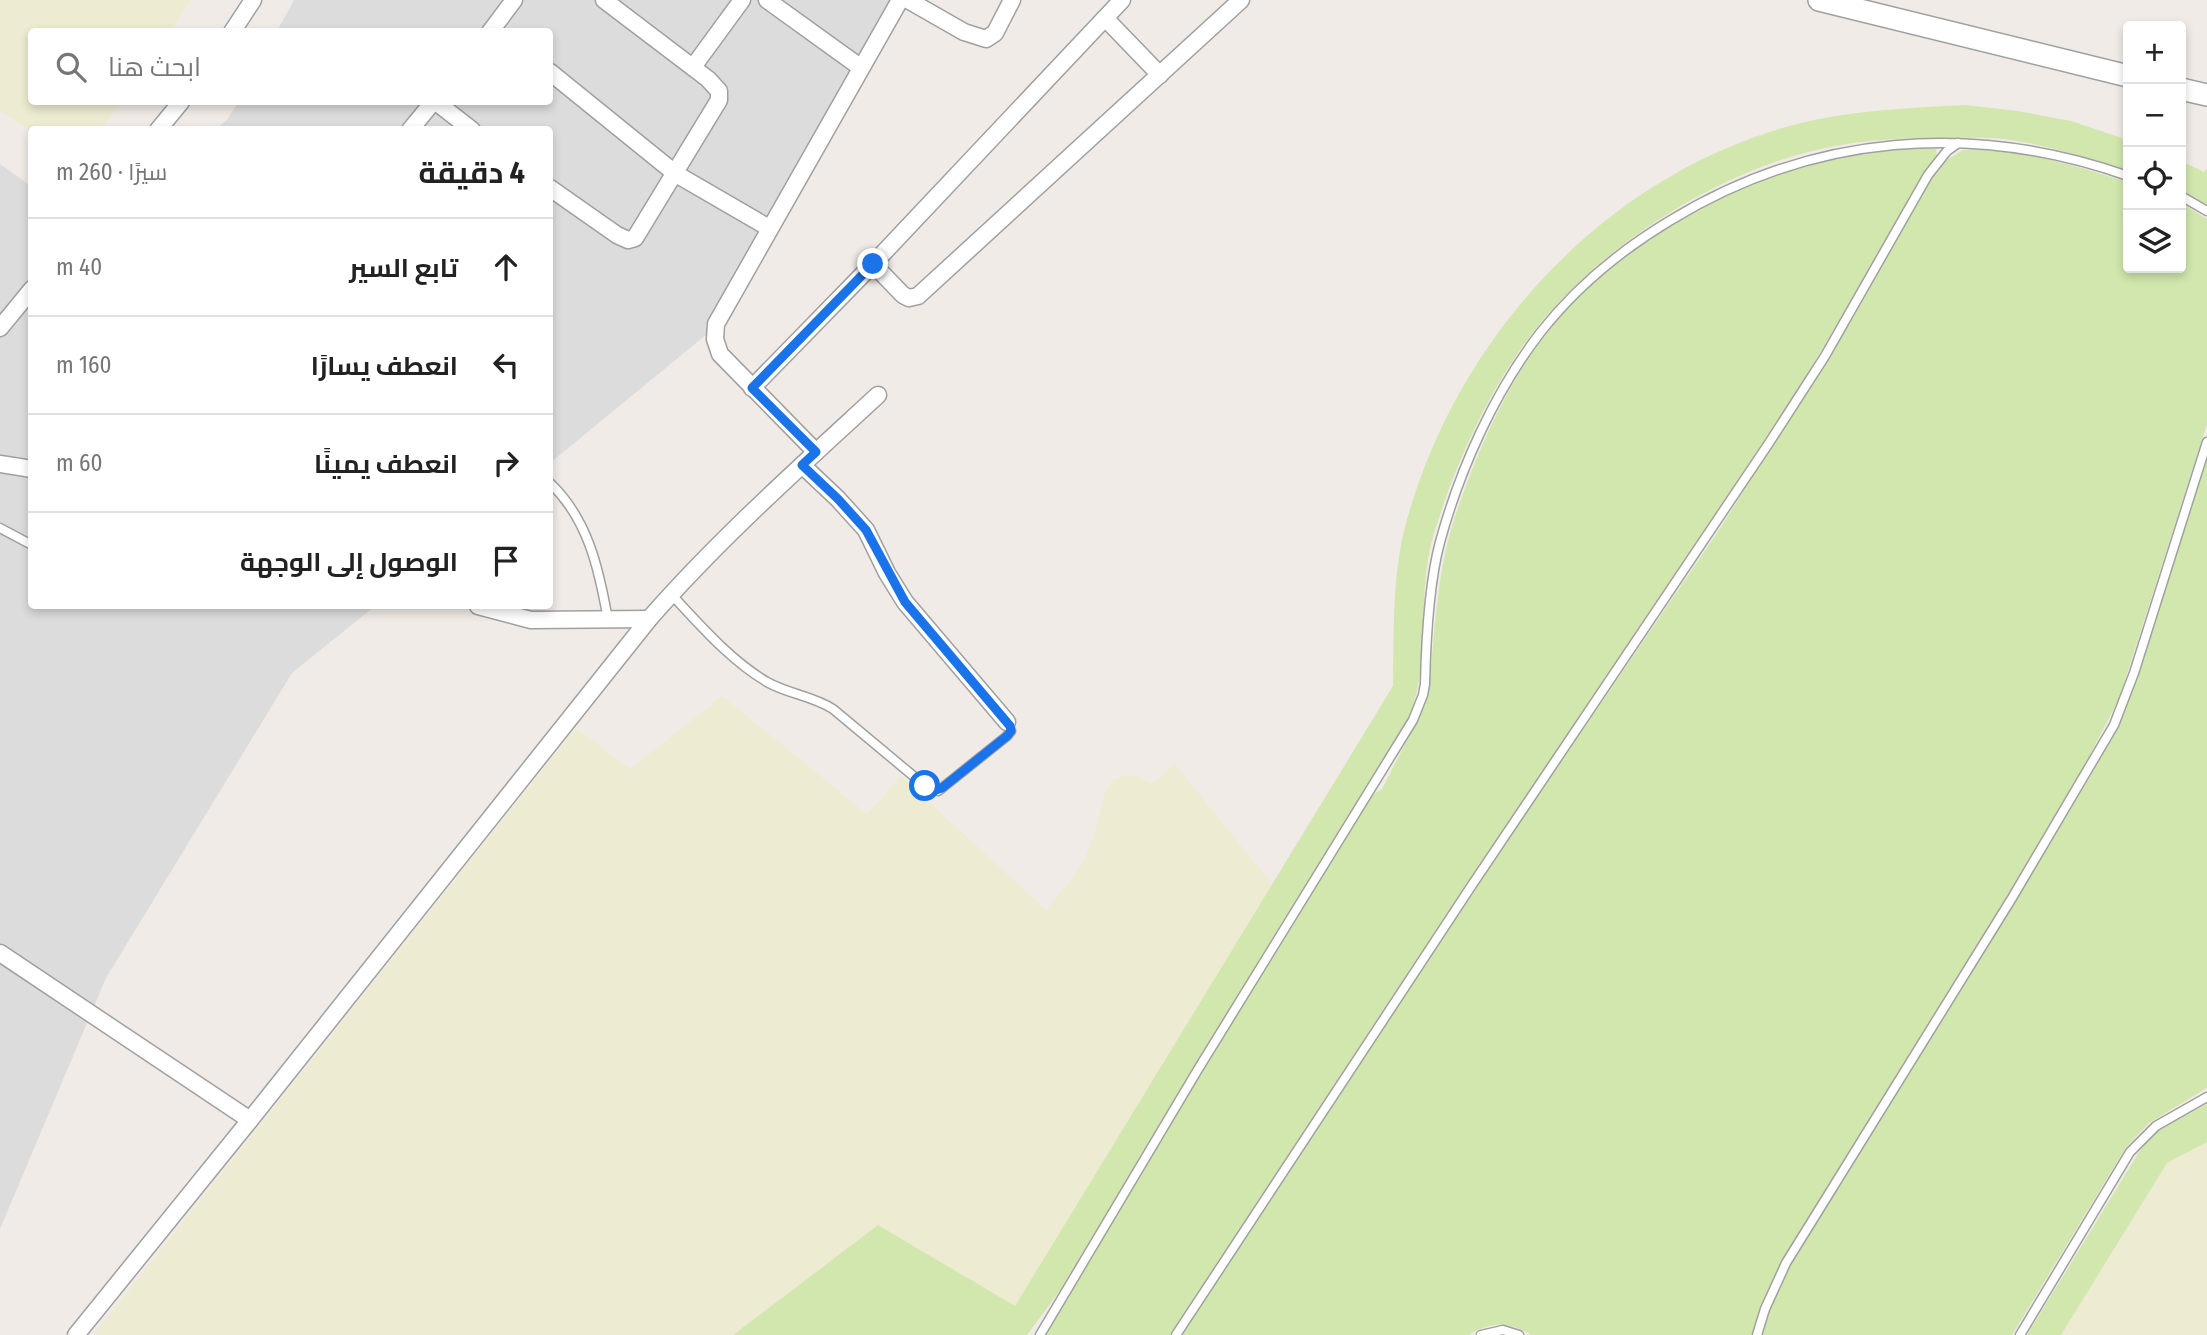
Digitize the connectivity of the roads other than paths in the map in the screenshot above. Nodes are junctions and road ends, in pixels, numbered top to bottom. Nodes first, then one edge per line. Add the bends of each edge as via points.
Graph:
1 (253, 0) edge
2 (514, 0) edge
3 (604, 0) edge
4 (742, 0) edge
5 (900, 0) edge
6 (908, 0) edge
7 (1012, 0) edge
8 (1122, 0) edge
9 (1241, 0) edge
10 (1819, 0) edge
11 (771, 1) edge
12 (1105, 18) junction
13 (235, 28) edge
14 (495, 28) edge
15 (693, 67) junction
16 (860, 67) junction
17 (553, 74) edge
18 (1160, 75) junction
19 (2123, 75) edge
20 (2186, 90) edge
21 (2207, 95) edge
22 (179, 105) edge
23 (431, 105) edge
24 (438, 105) edge
25 (161, 126) edge
26 (413, 126) edge
27 (467, 126) edge
28 (1958, 143) junction
29 (676, 174) junction
30 (2123, 175) edge
31 (553, 190) edge
32 (2186, 199) edge
33 (2207, 211) edge
34 (769, 228) junction
35 (873, 264) junction
36 (28, 294) edge
37 (0, 328) edge
38 (752, 388) junction
39 (878, 395) dead end
40 (2207, 442) edge
41 (816, 452) junction
42 (0, 464) edge
43 (802, 465) junction
44 (28, 468) edge
45 (553, 486) edge
46 (0, 528) edge
47 (28, 543) edge
48 (671, 594) junction
49 (489, 609) edge
50 (649, 619) junction
51 (608, 620) junction
52 (1007, 722) joint
53 (0, 953) edge
54 (2207, 1097) edge
55 (250, 1120) junction
56 (76, 1335) edge
57 (1040, 1335) edge
58 (1176, 1335) edge
59 (1481, 1335) edge
60 (1519, 1335) edge
61 (1757, 1335) edge
62 (2020, 1335) edge

1 - 13 street
2 - 14 street
3 - 15 street
4 - 15 street
5 - 16 street
6 - 7 street via 964,32 986,39 995,33
8 - 12 street
9 - 18 street
10 - 19 street
11 - 16 street
12 - 18 street
12 - 35 street
15 - 29 street via 717,88 719,100
16 - 34 street
17 - 29 street
18 - 35 street via 918,296 903,295
20 - 21 street
22 - 25 street
23 - 26 street
24 - 27 street
28 - 30 lane via 2028,149
28 - 57 lane via 1871,146 1822,155 1733,185 1690,208 1600,269 1539,333 1486,422 1440,540 1425,684 1413,720
28 - 58 lane via 1933,167 1783,421
29 - 31 street via 632,240 617,235
29 - 34 street
32 - 33 lane
34 - 38 street via 715,331 720,354
35 - 38 street
36 - 37 street
38 - 41 street
39 - 41 street
40 - 61 lane via 2114,725 1786,1263
41 - 43 street
42 - 44 street
43 - 48 street
43 - 52 street via 866,530 905,602
45 - 51 lane via 570,506 592,549
46 - 47 lane
48 - 50 street
48 - 52 lane via 749,669 768,682 824,703 929,789 942,788 1007,736 1011,731
49 - 51 street via 531,620
50 - 51 street
50 - 55 street
53 - 55 street
54 - 62 lane via 2156,1126 2130,1152
55 - 56 street
59 - 60 lane via 1503,1330

